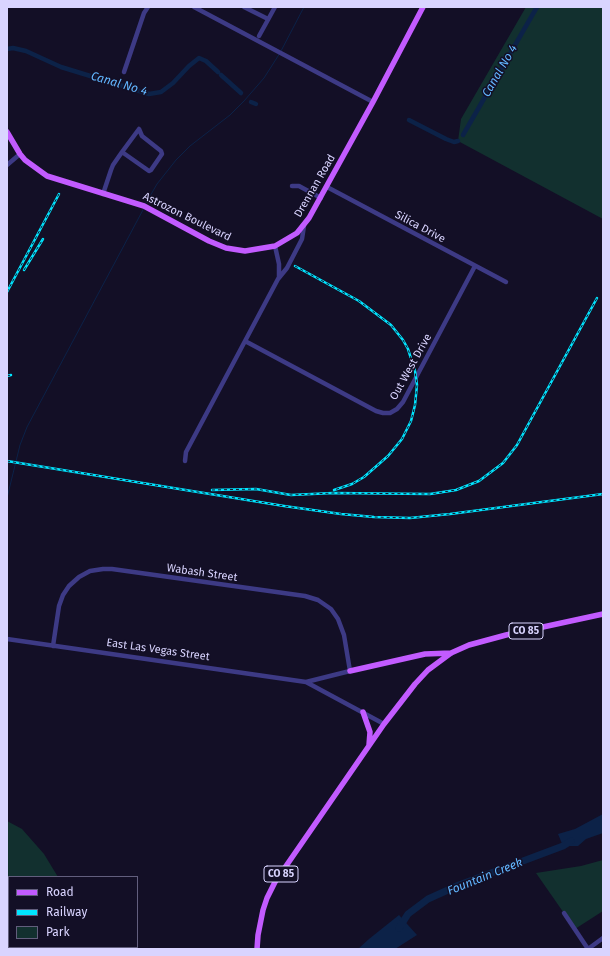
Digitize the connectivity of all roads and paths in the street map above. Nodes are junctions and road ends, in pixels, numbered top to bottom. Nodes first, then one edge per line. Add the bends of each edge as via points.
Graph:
1 (148, 7) edge
2 (194, 7) edge
3 (244, 7) edge
4 (275, 7) edge
5 (423, 7) edge
6 (268, 20) junction
7 (259, 36) dead end
8 (124, 72) dead end
9 (373, 102) junction
10 (7, 132) edge
11 (122, 152) junction
12 (20, 154) junction
13 (7, 165) edge
14 (292, 186) dead end
15 (327, 187) junction
16 (103, 194) junction
17 (321, 198) junction
18 (304, 226) junction
19 (275, 246) junction
20 (475, 266) junction
21 (278, 279) junction
22 (506, 282) dead end
23 (245, 341) junction
24 (185, 461) dead end
25 (603, 614) edge
26 (7, 639) edge
27 (53, 646) junction
28 (451, 653) junction
29 (350, 671) junction
30 (306, 682) junction
31 (363, 712) junction
32 (384, 724) junction
33 (368, 748) junction
34 (564, 913) dead end
35 (603, 938) edge
36 (257, 949) edge
37 (588, 949) edge

1 - 8 street
2 - 9 street
3 - 6 street
4 - 6 street
5 - 9 main road, Drennan Road
6 - 7 street
9 - 15 main road, Drennan Road
10 - 12 main road, Astrozon Boulevard
11 - 11 street via 139,130 162,154 149,171
11 - 16 street via 111,170
12 - 13 street
12 - 16 main road, Astrozon Boulevard via 48,176
14 - 17 street via 299,186
15 - 17 main road, Drennan Road
15 - 20 street, Silica Drive
16 - 19 main road, Astrozon Boulevard via 152,210 232,250 253,251
17 - 18 main road, Drennan Road
18 - 19 main road, Astrozon Boulevard
18 - 21 street, Drennan Road via 302,240
19 - 21 street via 279,264
20 - 22 street, Silica Drive
20 - 23 street, Out West Drive via 403,402 398,409 390,413 376,411
21 - 23 street, Drennan Road
23 - 24 street, Drennan Road via 186,452
25 - 28 main road, CO 85 via 506,635 469,645
26 - 27 street, East Las Vegas Street
27 - 29 street, Wabash Street via 58,606 69,586 78,577 90,571 112,569 318,600 338,619 344,635
27 - 30 street, East Las Vegas Street
28 - 29 main road via 426,654
28 - 32 main road, CO 85 via 422,677
29 - 30 street, East Las Vegas Street
30 - 31 street, East Las Vegas Street
31 - 32 street, East Las Vegas Street
31 - 33 main road via 370,732
32 - 33 main road, CO 85
33 - 36 main road, CO 85 via 271,889 263,910
34 - 37 street
35 - 37 street

